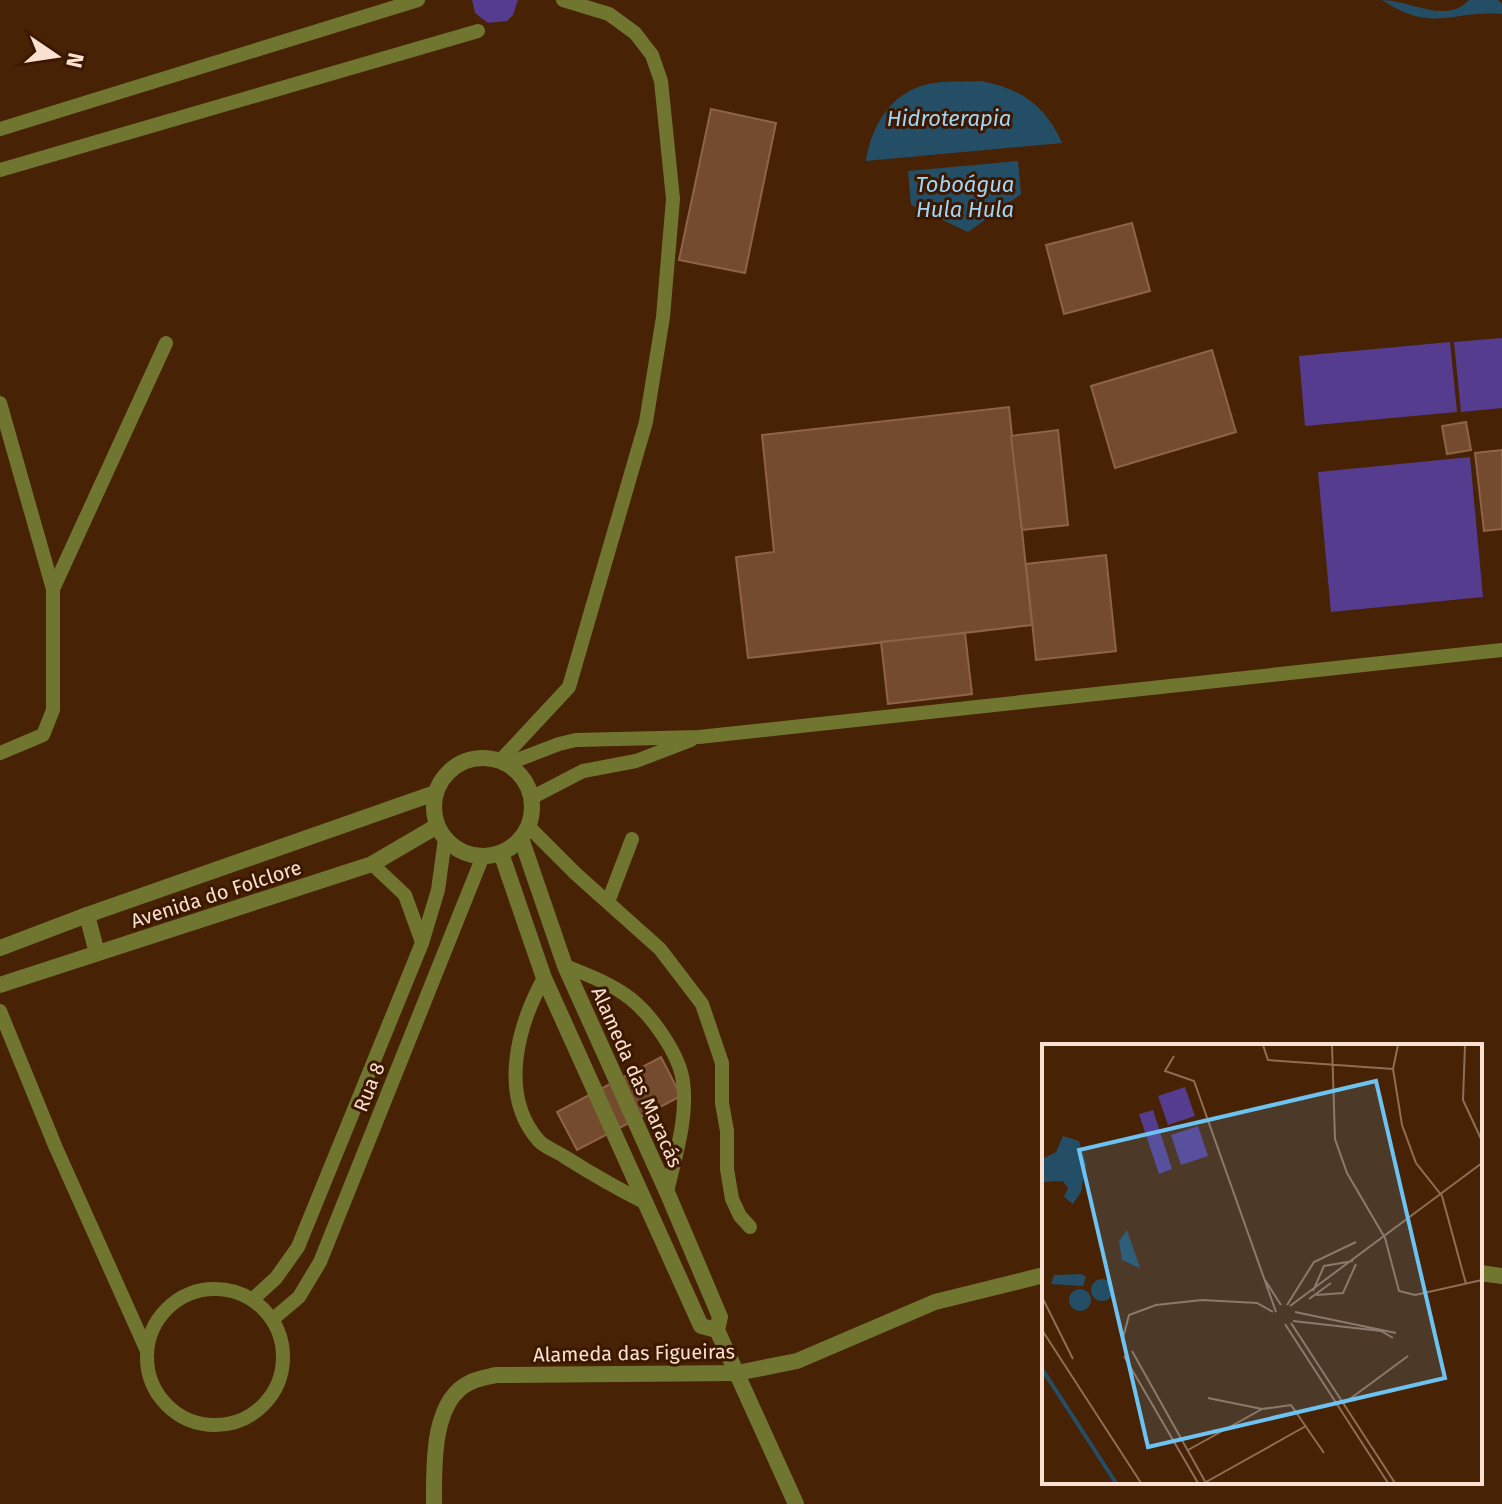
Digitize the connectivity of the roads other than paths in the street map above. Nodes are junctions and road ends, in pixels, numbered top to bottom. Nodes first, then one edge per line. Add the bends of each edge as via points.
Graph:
1 (418, 0) edge
2 (563, 0) edge
3 (478, 31) dead end
4 (0, 129) edge
5 (0, 170) edge
6 (166, 343) dead end
7 (0, 403) edge
8 (53, 589) junction
9 (1502, 650) edge
10 (699, 737) junction
11 (0, 753) edge
12 (504, 763) junction
13 (435, 793) junction
14 (531, 798) junction
15 (441, 832) junction
16 (524, 832) junction
17 (632, 839) dead end
18 (501, 853) junction
19 (483, 856) junction
20 (372, 864) junction
21 (608, 902) junction
22 (87, 915) junction
23 (422, 943) junction
24 (0, 948) edge
25 (97, 953) junction
26 (565, 966) junction
27 (544, 978) junction
28 (0, 985) edge
29 (0, 1011) edge
30 (667, 1192) junction
31 (646, 1203) junction
32 (750, 1227) dead end
33 (1482, 1273) edge
34 (1042, 1275) edge
35 (1502, 1276) edge
36 (253, 1299) junction
37 (273, 1319) junction
38 (717, 1330) junction
39 (147, 1351) junction
40 (737, 1373) junction
41 (434, 1504) edge
42 (796, 1504) edge

1 - 4 lane
2 - 12 lane via 609,14 635,33 652,55 661,81 672,214 646,422 569,687
3 - 5 lane
6 - 8 lane
7 - 8 lane
8 - 11 lane via 53,710 43,735
9 - 10 lane
10 - 12 lane via 576,740
10 - 14 lane via 636,761 583,771
12 - 13 street via 468,760 442,778
12 - 14 street via 523,778
13 - 15 street
13 - 22 street, Avenida do Folclore
14 - 16 street
15 - 19 street via 455,848
15 - 20 street, Avenida do Folclore
15 - 23 lane, Rua 8 via 438,890
16 - 18 street
16 - 21 lane
16 - 26 street, Alameda das Maracás
17 - 21 lane
18 - 19 street
18 - 27 street, Alameda das Maracás
19 - 37 lane, Rua 8 via 320,1262 299,1297
20 - 23 lane via 405,895
20 - 25 street, Avenida do Folclore
21 - 32 lane via 660,949 702,1004 722,1063 732,1199
22 - 24 street, Avenida do Folclore
22 - 25 street
23 - 36 lane, Rua 8 via 298,1247
25 - 28 street, Avenida do Folclore
26 - 30 street, Alameda das Maracás
26 - 30 lane via 633,1000 672,1050 683,1081 683,1121
27 - 31 street, Alameda das Maracás
27 - 31 lane via 518,1038 520,1108 540,1142
29 - 39 lane
30 - 38 street, Alameda das Maracás via 720,1317
31 - 38 street, Alameda das Maracás via 701,1326
33 - 35 street
34 - 40 street, Alameda das Figueiras via 935,1302 797,1361
36 - 37 lane
36 - 39 lane via 210,1288 188,1294 169,1305 155,1323
37 - 39 lane via 283,1351 278,1384 249,1417 228,1425 185,1419 166,1406 153,1388
38 - 40 street, Alameda das Maracás
40 - 41 street, Alameda das Figueiras via 496,1375 469,1382 439,1423
40 - 42 street, Alameda das Maracás

